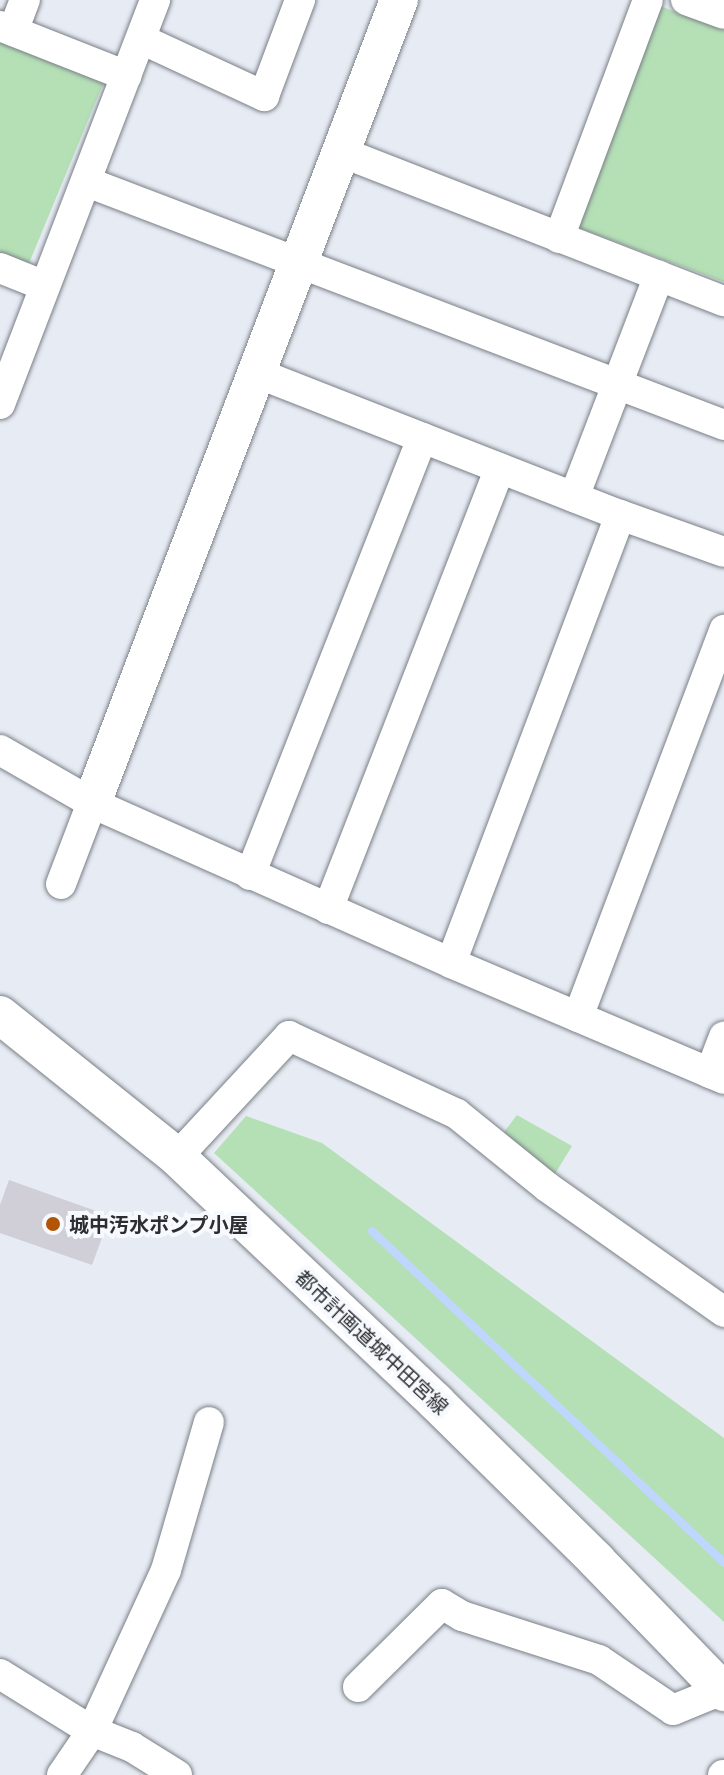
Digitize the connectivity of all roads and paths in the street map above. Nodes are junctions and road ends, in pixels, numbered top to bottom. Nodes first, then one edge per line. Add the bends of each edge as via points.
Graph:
1 (25, 0) edge
2 (155, 0) edge
3 (300, 0) edge
4 (399, 0) edge
5 (648, 0) edge
6 (686, 0) edge
7 (724, 14) edge
8 (7, 29) edge
9 (141, 39) junction
10 (127, 76) junction
11 (341, 152) junction
12 (87, 182) junction
13 (559, 238) junction
14 (300, 261) junction
15 (0, 268) edge
16 (659, 276) junction
17 (45, 286) junction
18 (724, 301) edge
19 (257, 373) junction
20 (616, 383) junction
21 (0, 404) edge
22 (724, 425) edge
23 (422, 438) junction
24 (500, 468) junction
25 (574, 497) junction
26 (620, 515) junction
27 (724, 552) edge
28 (724, 630) edge
29 (0, 750) edge
30 (92, 803) junction
31 (250, 875) junction
32 (61, 884) dead end
33 (328, 909) junction
34 (451, 963) junction
35 (0, 1015) edge
36 (578, 1017) junction
37 (724, 1037) edge
38 (717, 1076) edge
39 (177, 1157) junction
40 (724, 1312) edge
41 (209, 1422) dead end
42 (0, 1674) edge
43 (358, 1687) dead end
44 (723, 1691) edge
45 (92, 1731) junction
46 (62, 1775) edge
47 (177, 1775) edge

1 - 8 street
2 - 9 street
3 - 9 street via 264,96
4 - 11 street
5 - 13 street
6 - 7 street
8 - 10 street
9 - 10 street
10 - 12 street
11 - 13 street
11 - 14 street
12 - 14 street
12 - 17 street
13 - 16 street
14 - 19 street
14 - 20 street
15 - 17 street
16 - 18 street
16 - 20 street
17 - 21 street
19 - 23 street
19 - 30 street
20 - 22 street
20 - 25 street
23 - 24 street
23 - 31 street
24 - 25 street
24 - 33 street
25 - 26 street
26 - 27 street
26 - 34 street
28 - 36 street
29 - 30 street
30 - 31 street
30 - 32 street
31 - 33 street
33 - 34 street
34 - 36 street
35 - 39 street, 都市計画道城中田宮線
36 - 38 street
37 - 38 street
39 - 40 street via 289,1036 457,1114 547,1187
39 - 44 street, 都市計画道城中田宮線 via 436,1402
41 - 45 street via 166,1570
42 - 45 street
43 - 44 street via 442,1604 462,1616 599,1660 673,1710
45 - 46 street
45 - 47 street via 132,1747

